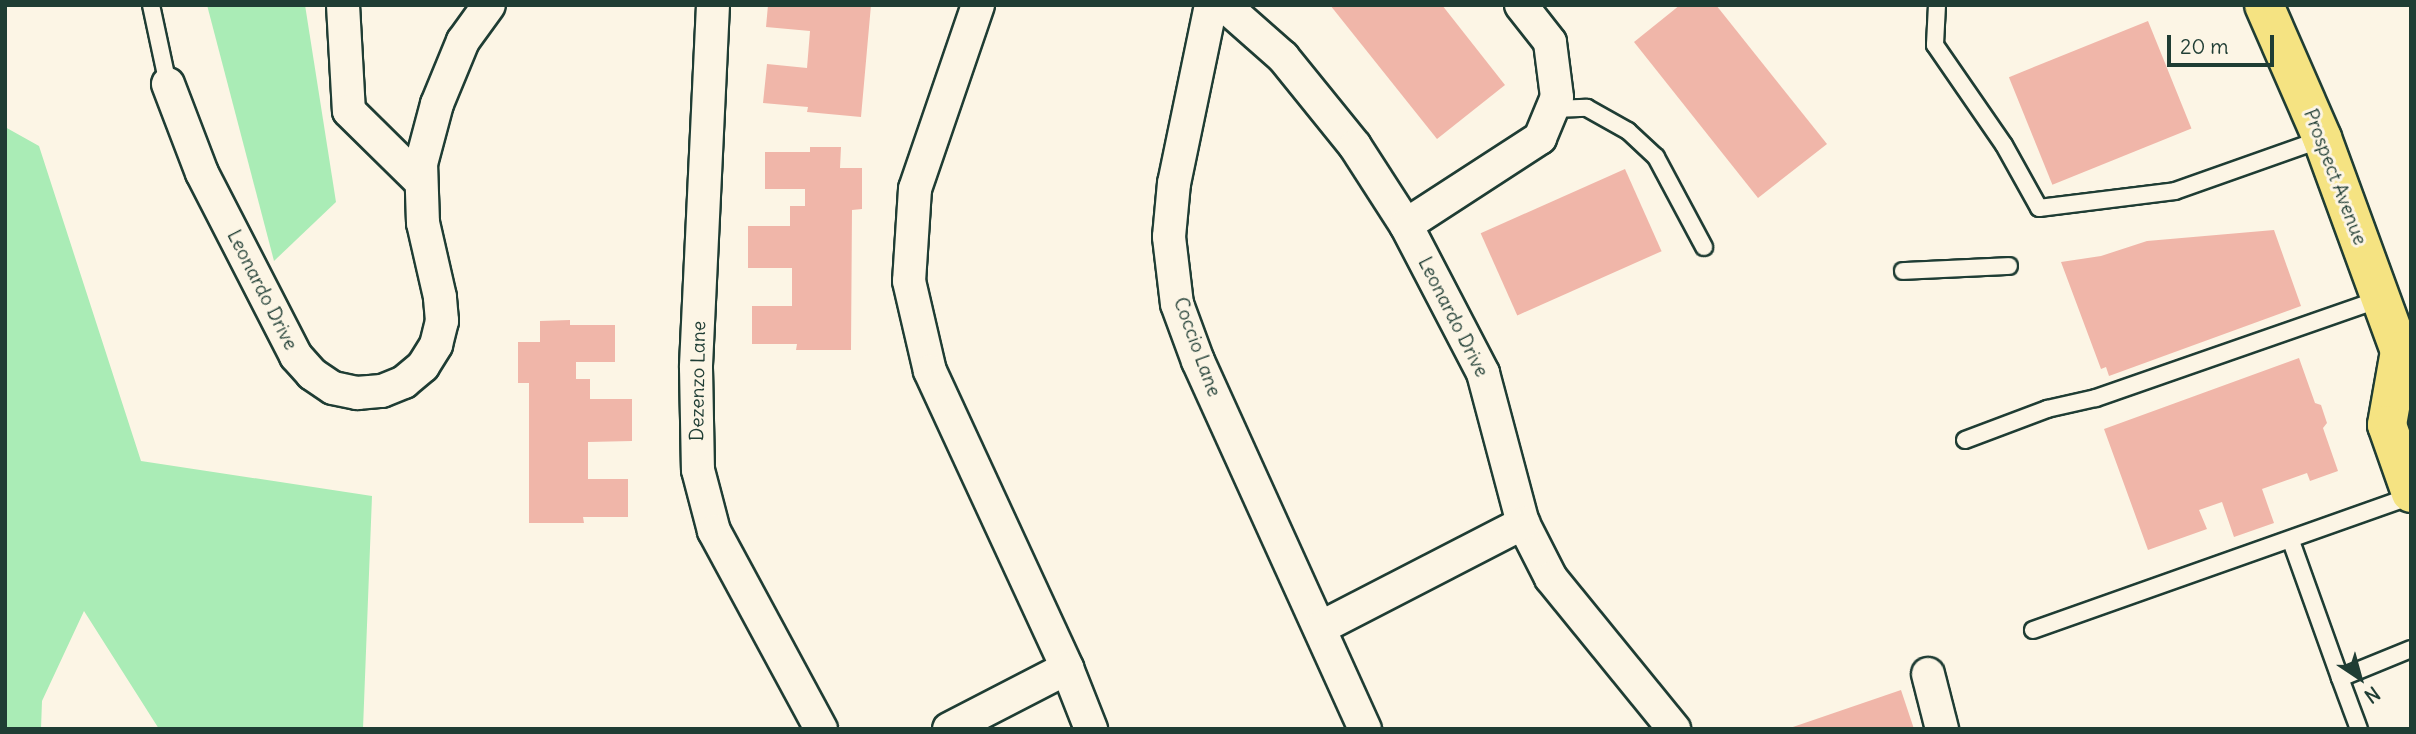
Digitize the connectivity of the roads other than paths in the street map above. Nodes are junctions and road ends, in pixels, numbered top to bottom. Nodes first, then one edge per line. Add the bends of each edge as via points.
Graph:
1 (151, 5) edge
2 (342, 5) edge
3 (489, 5) edge
4 (713, 5) edge
5 (978, 5) edge
6 (1211, 5) edge
7 (1224, 5) edge
8 (1521, 5) edge
9 (1937, 5) edge
10 (2264, 5) edge
11 (168, 84) joint
12 (1552, 109) junction
13 (2322, 138) junction
14 (421, 182) junction
15 (1406, 225) junction
16 (1704, 247) dead end
17 (2009, 266) dead end
18 (1903, 271) dead end
19 (2381, 299) junction
20 (2407, 354) edge
21 (1965, 440) dead end
22 (2411, 495) edge
23 (1523, 523) junction
24 (2291, 541) junction
25 (1320, 628) junction
26 (2033, 630) dead end
27 (2411, 649) edge
28 (1067, 668) junction
29 (1928, 674) dead end
30 (2340, 678) junction
31 (821, 729) edge
32 (949, 729) edge
33 (1091, 729) edge
34 (1365, 729) edge
35 (1674, 729) edge
36 (1942, 729) edge
37 (2359, 729) edge

1 - 11 lane
2 - 14 street via 349,111
3 - 14 street, Leonardo Drive via 463,41 437,104 421,164
4 - 31 street, Dezenzo Lane via 696,368 698,470 714,531
5 - 28 street via 915,189 909,281 930,371
6 - 25 street, Coccio Lane via 1174,183 1169,237 1177,304 1198,361
7 - 15 street, Leonardo Drive via 1283,57 1355,146
8 - 12 street via 1550,42 1557,97
9 - 13 lane via 1936,45 2004,145 2039,208 2175,191
10 - 13 main road, Prospect Avenue
11 - 14 street, Leonardo Drive via 202,173 296,356 333,388 357,393 382,391 404,382 423,366 436,345 442,321 440,297 423,223
12 - 15 street via 1540,138
12 - 16 lane via 1587,108 1629,131 1656,157
13 - 19 main road, Prospect Avenue
15 - 23 street, Leonardo Drive via 1483,373
17 - 18 lane
19 - 20 main road, Prospect Avenue
19 - 21 lane
20 - 22 main road, Prospect Avenue via 2387,425
22 - 24 lane
23 - 25 street
23 - 35 street, Leonardo Drive via 1551,578
24 - 26 lane
24 - 30 lane
25 - 34 street, Coccio Lane
27 - 30 lane
28 - 32 street
28 - 33 street
29 - 36 street
30 - 37 lane

